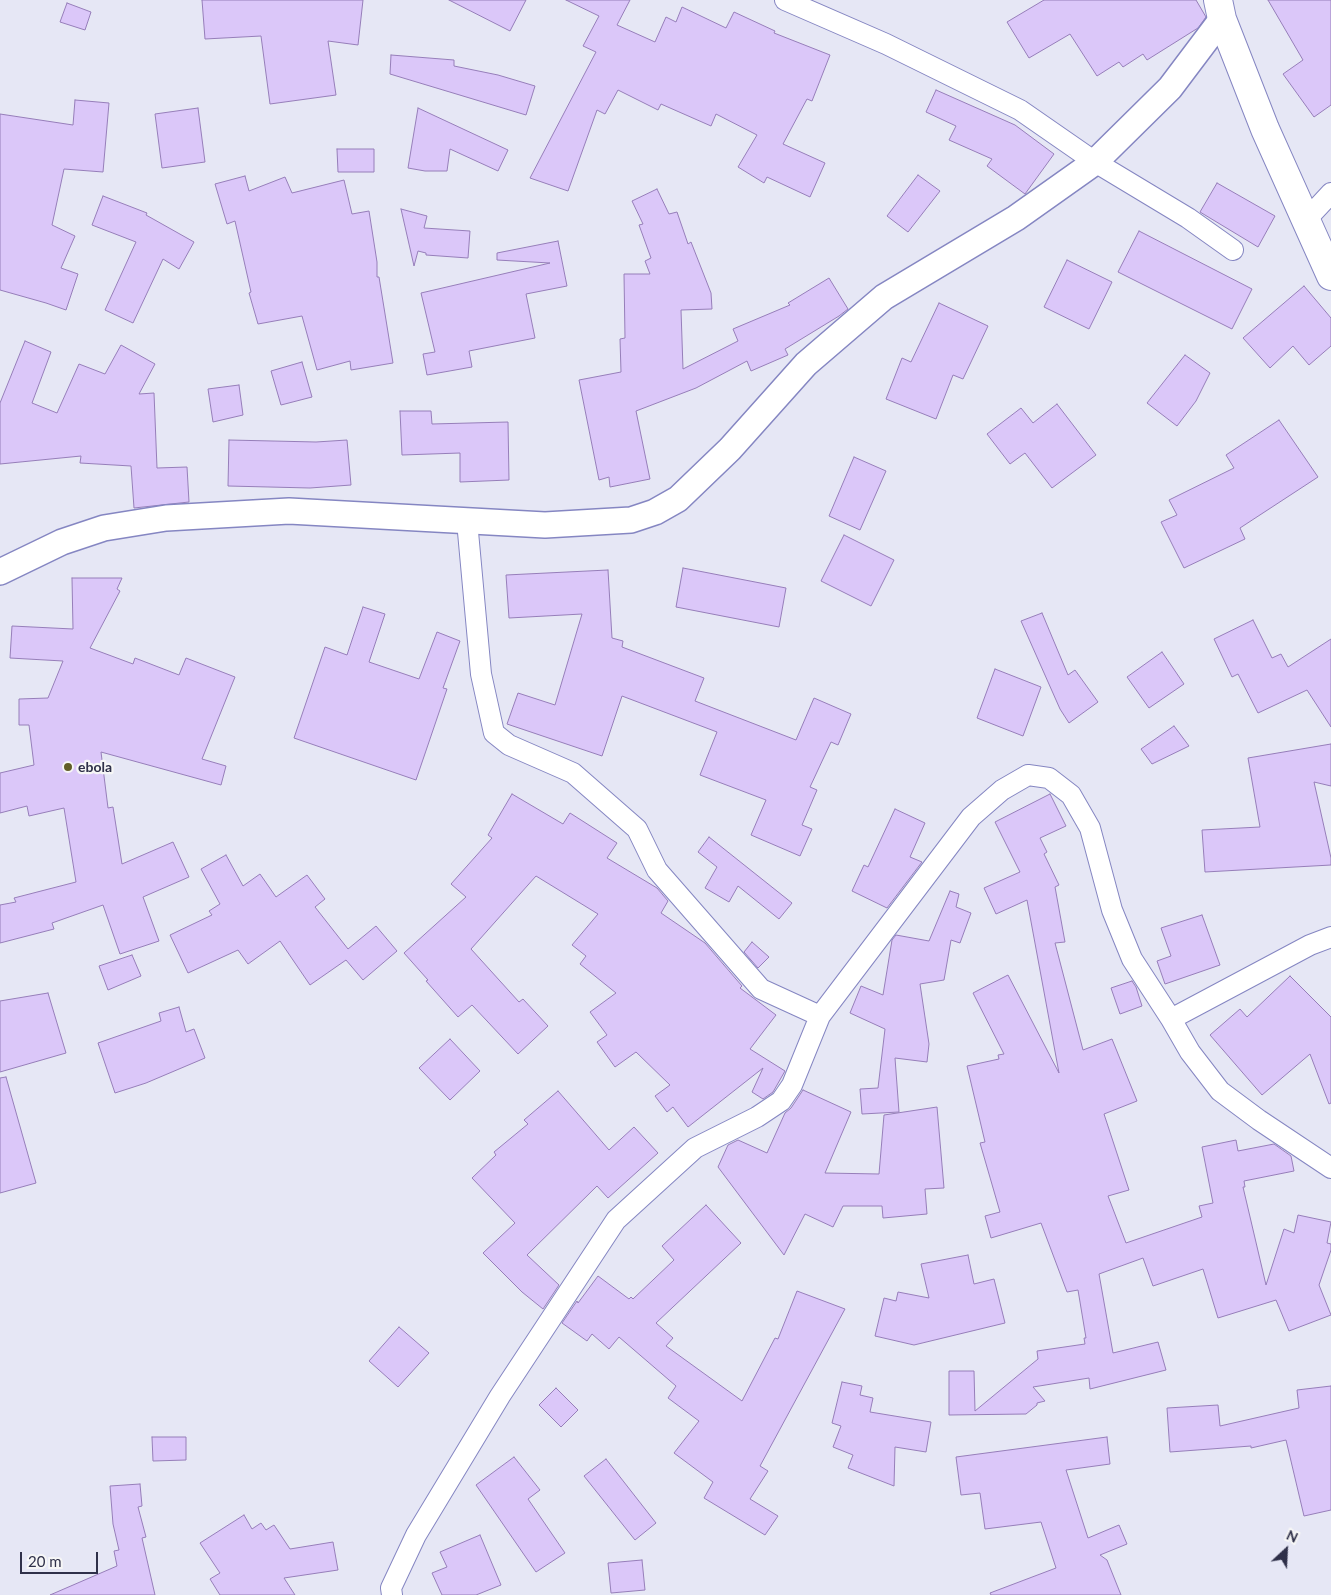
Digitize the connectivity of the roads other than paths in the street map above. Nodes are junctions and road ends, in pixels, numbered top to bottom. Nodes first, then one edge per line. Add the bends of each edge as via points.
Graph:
1 (785, 0) edge
2 (1220, 10) edge
3 (1095, 162) junction
4 (1331, 193) edge
5 (1305, 221) junction
6 (1233, 250) dead end
7 (1331, 276) edge
8 (467, 521) junction
9 (0, 572) edge
10 (1331, 936) edge
11 (820, 1016) junction
12 (1171, 1019) junction
13 (1331, 1168) edge
14 (392, 1595) edge

1 - 3 street via 886,44 1020,110
2 - 3 street via 1170,88
2 - 5 main road via 1265,129
3 - 6 street via 1188,218
3 - 8 street via 1016,218 884,297 806,364 730,449 678,499 631,520 545,525
4 - 5 street
5 - 7 main road
8 - 9 street via 289,511 166,518 104,528 62,542
8 - 11 street via 481,674 494,733 509,745 573,773 637,829 657,870 761,988
10 - 12 street
11 - 12 street via 971,817 1002,790 1028,775 1049,778 1071,794 1090,828 1112,910 1132,959
11 - 14 street via 792,1085 781,1101 758,1118 695,1148 616,1220 500,1396 416,1535 391,1588
12 - 13 street via 1190,1052 1220,1091

